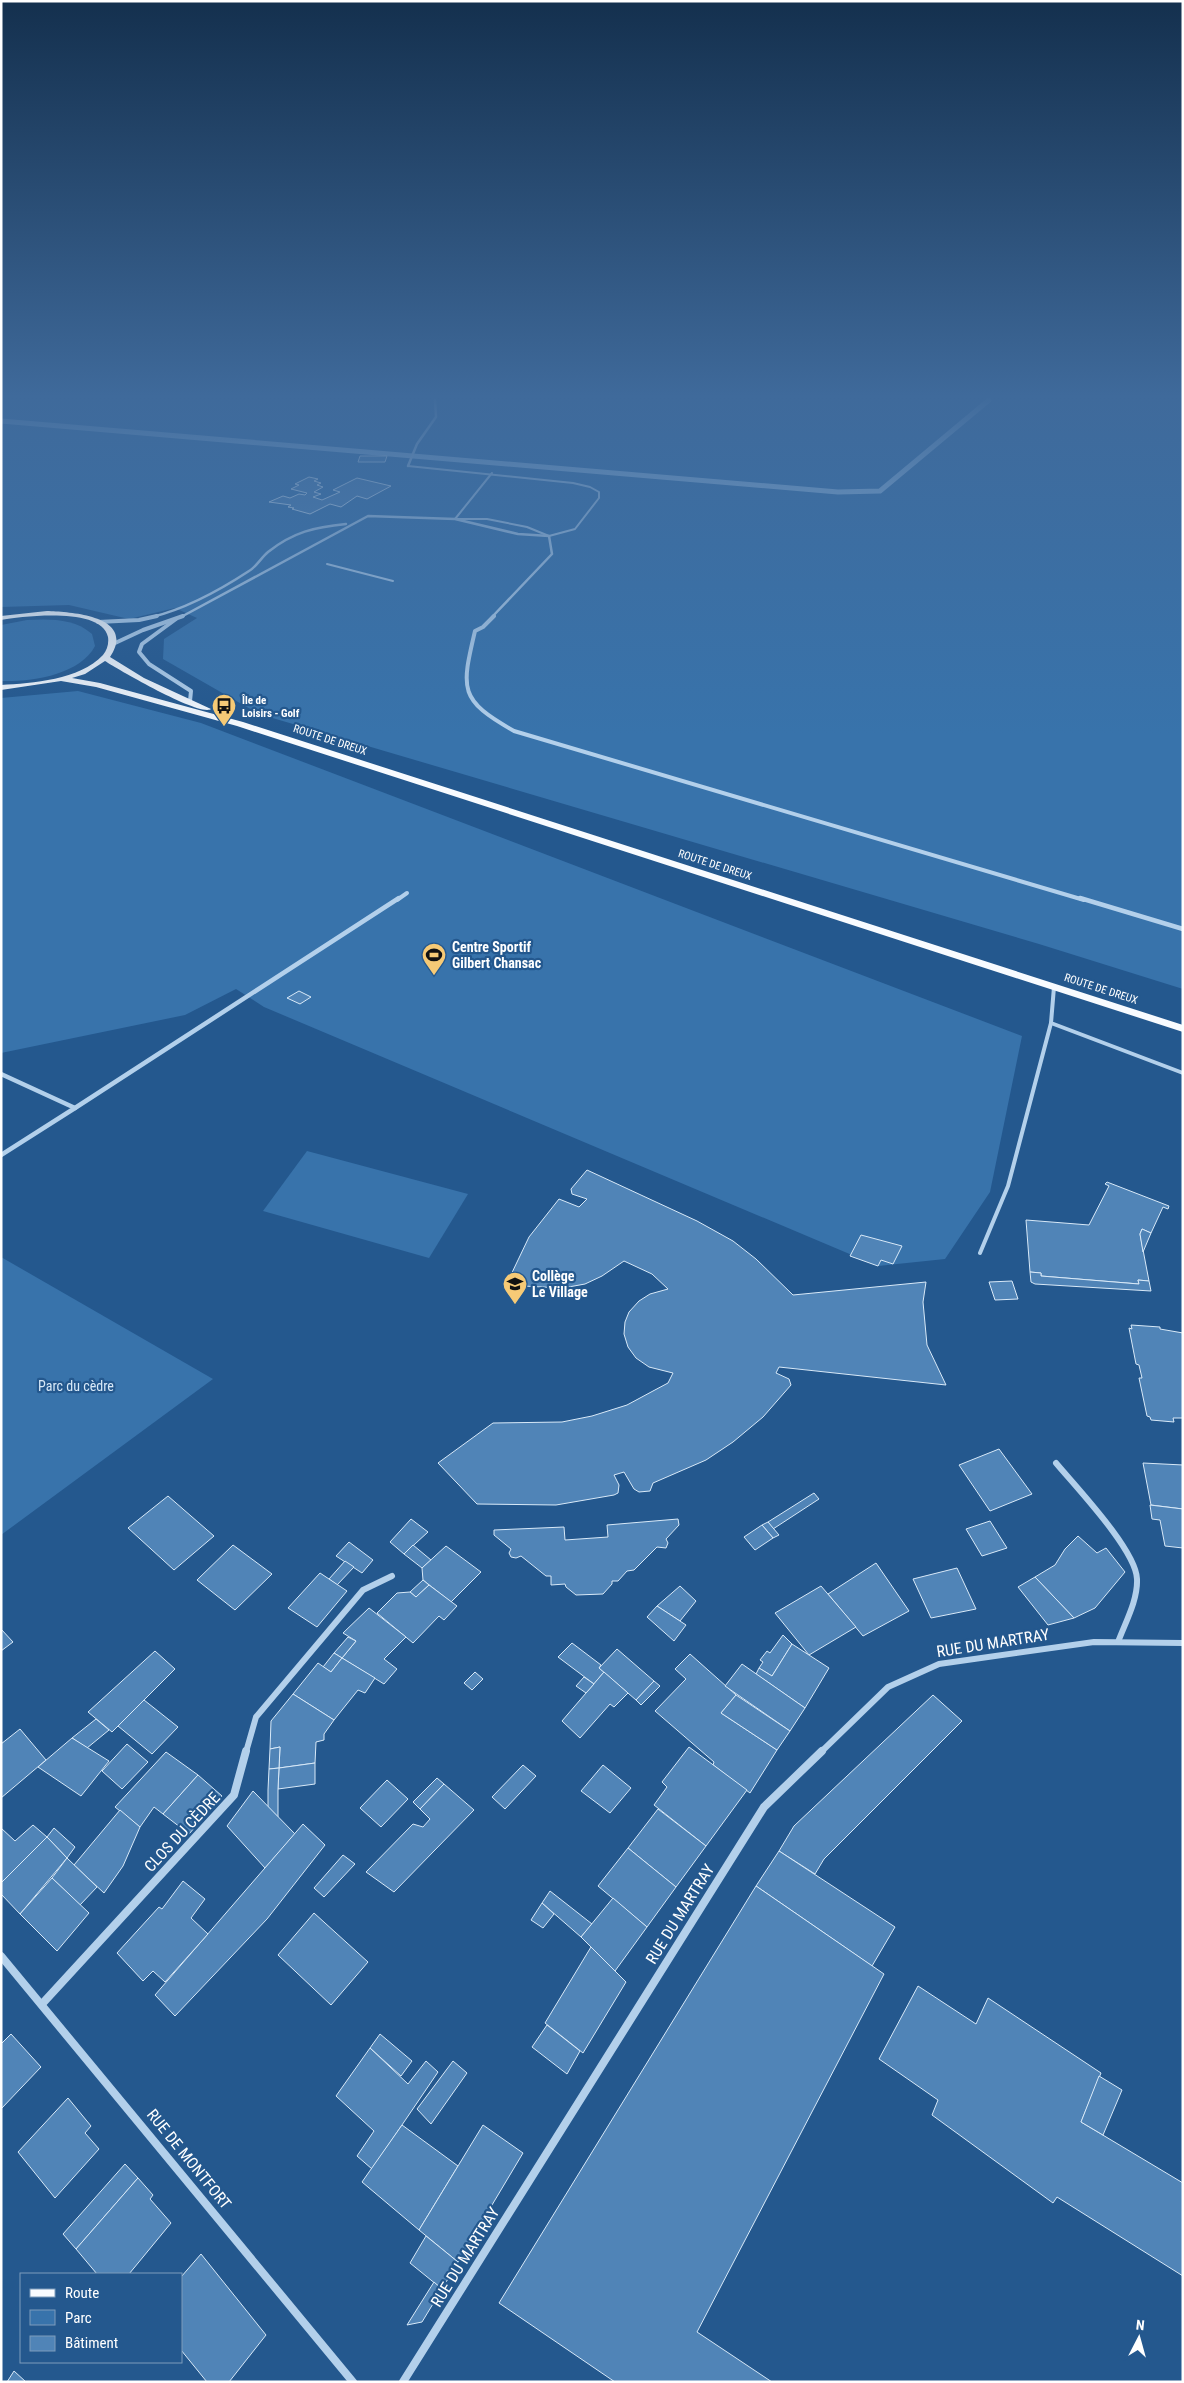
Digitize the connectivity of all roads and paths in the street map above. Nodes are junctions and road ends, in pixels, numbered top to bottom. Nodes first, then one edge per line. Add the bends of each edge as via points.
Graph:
1 (461, 511) edge
2 (589, 511) edge
3 (455, 519) junction
4 (349, 524) junction
5 (549, 536) junction
6 (327, 564) dead end
7 (393, 580) dead end
8 (1, 618) edge
9 (177, 619) junction
10 (98, 622) junction
11 (113, 644) junction
12 (105, 657) junction
13 (62, 679) junction
14 (1, 688) edge
15 (190, 701) junction
16 (240, 724) junction
17 (407, 893) dead end
18 (1183, 929) edge
19 (1054, 987) junction
20 (1051, 1023) junction
21 (1183, 1028) edge
22 (1183, 1072) edge
23 (1, 1074) edge
24 (75, 1108) junction
25 (1, 1155) edge
26 (980, 1253) dead end
27 (1056, 1463) dead end
28 (392, 1576) dead end
29 (1118, 1642) junction
30 (1183, 1643) edge
31 (1, 1956) edge
32 (42, 2004) junction
33 (353, 2382) edge
34 (403, 2382) edge

1 - 3 lane
2 - 5 lane via 575,529
3 - 4 street via 368,516
3 - 5 street via 518,534
3 - 5 lane via 488,519 527,527
4 - 9 street
4 - 10 street via 316,527 296,536 258,558 251,570 174,612 139,620
5 - 18 street via 552,554 475,631 464,684 469,699 487,718 514,731
6 - 7 lane
8 - 10 main road via 52,612 73,614
9 - 11 street
9 - 15 street via 142,644 139,652 149,664 191,692
10 - 11 main road via 107,628
11 - 12 main road
12 - 13 main road via 93,666
12 - 15 main road, ROUTE DE DREUX via 146,683
13 - 14 main road
13 - 16 main road, ROUTE DE DREUX via 97,685
15 - 16 main road, ROUTE DE DREUX
16 - 19 main road, ROUTE DE DREUX
17 - 24 street
19 - 20 lane
19 - 21 main road, ROUTE DE DREUX
20 - 22 lane
20 - 26 lane via 1008,1186
23 - 24 street
24 - 25 street
27 - 29 street via 1125,1549 1138,1577 1131,1610
28 - 32 street, CLOS DU CÈDRE via 363,1590 256,1717 234,1795
29 - 30 street, RUE DU MARTRAY
29 - 34 street, RUE DU MARTRAY via 1094,1642 939,1664 888,1687 764,1807
31 - 32 street, RUE DE MONTFORT
32 - 33 street, RUE DE MONTFORT

